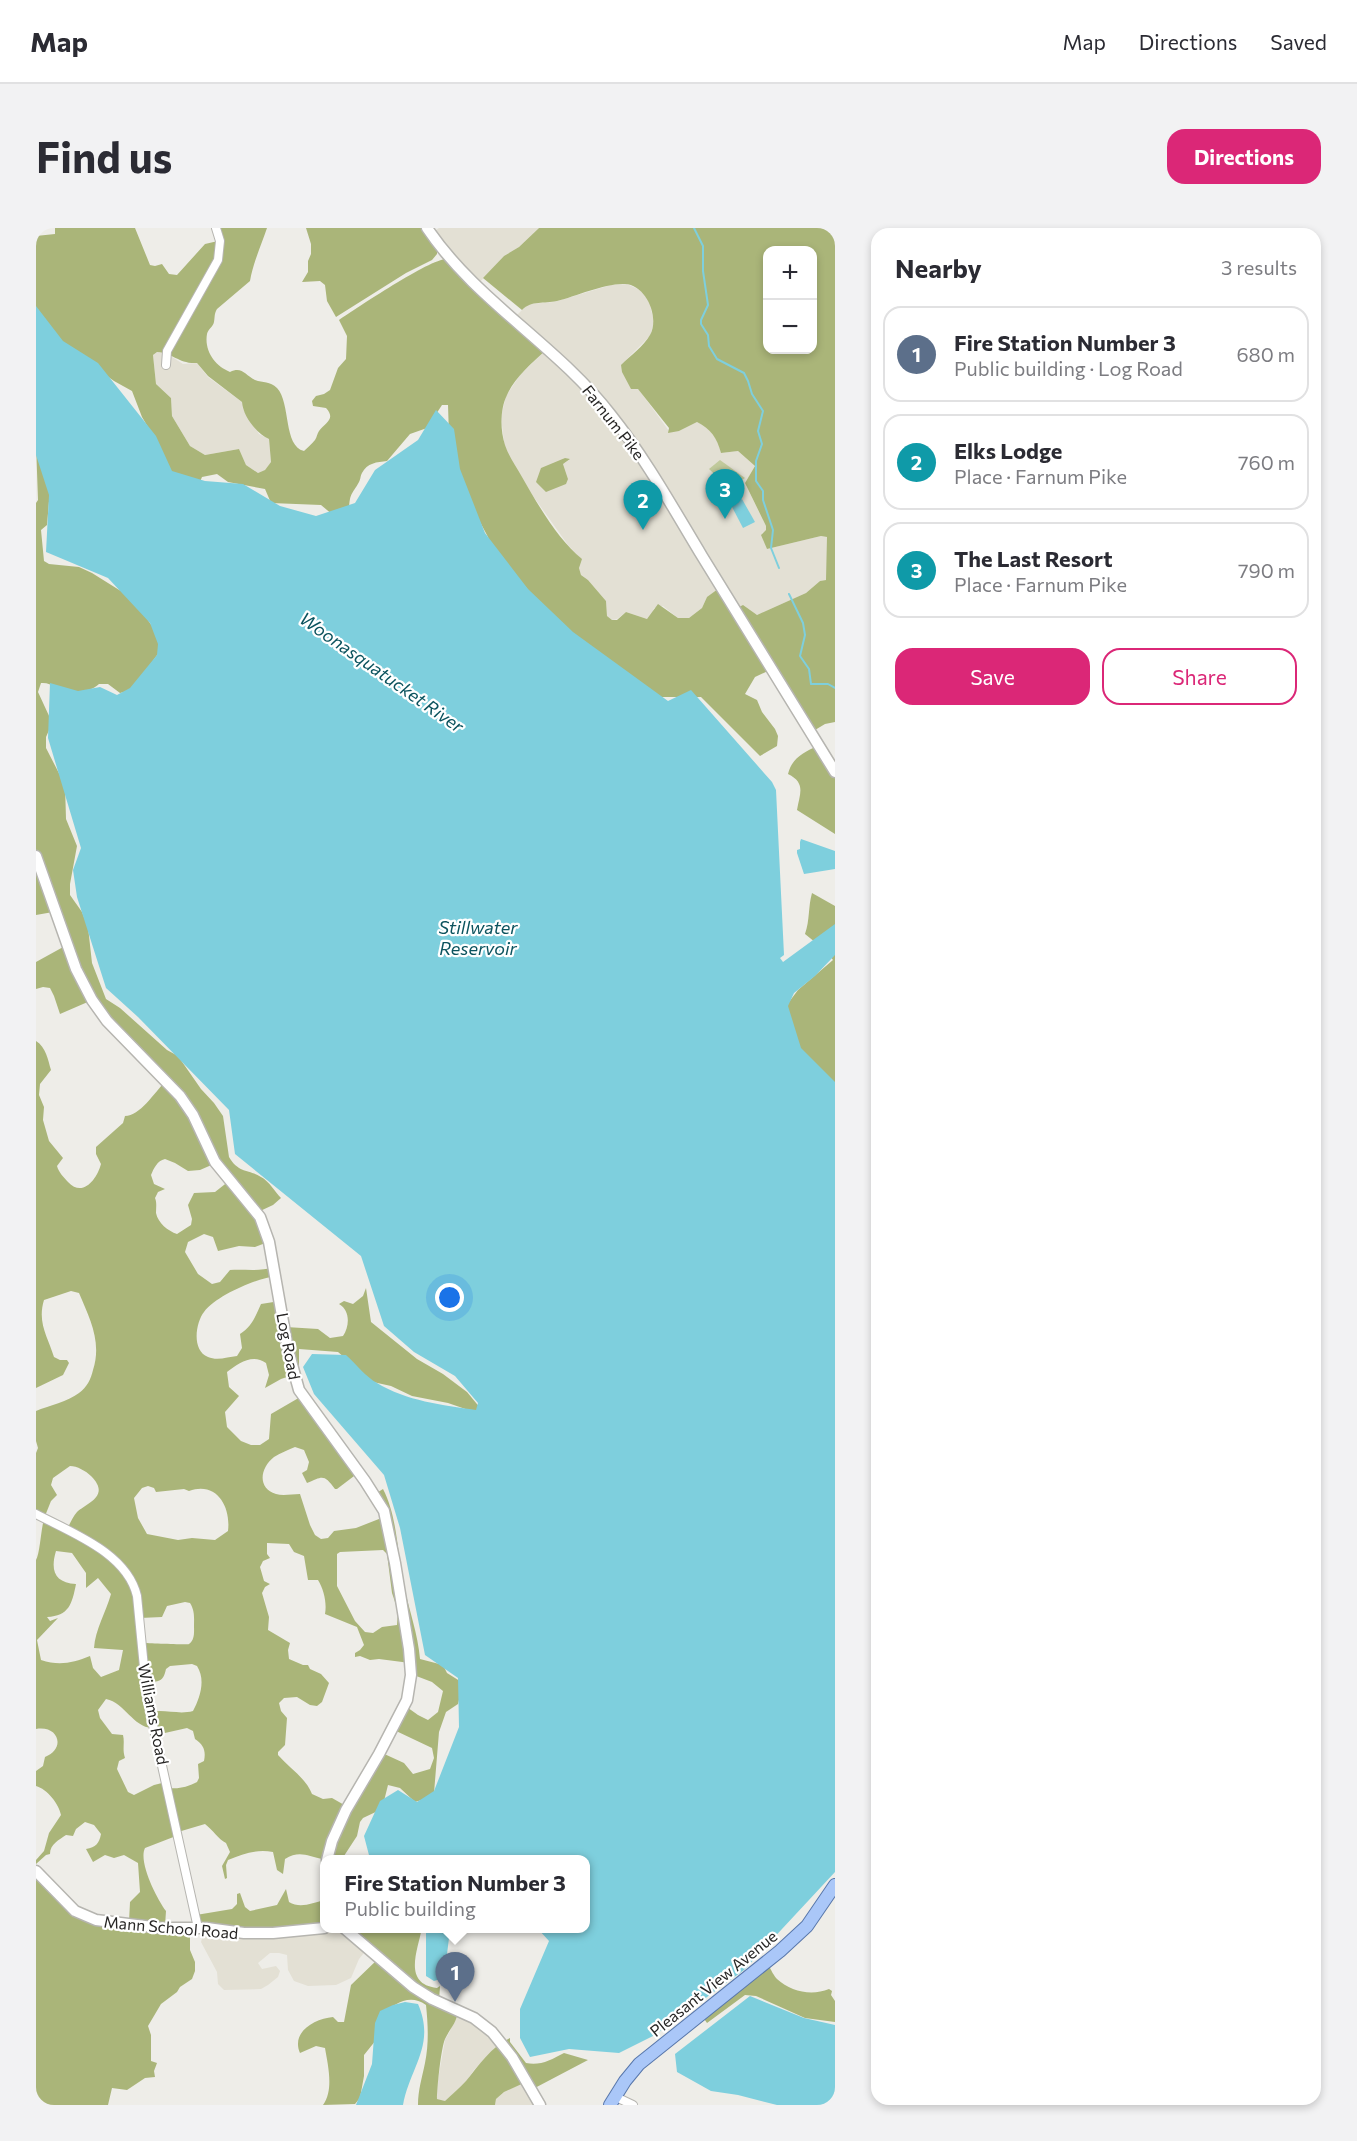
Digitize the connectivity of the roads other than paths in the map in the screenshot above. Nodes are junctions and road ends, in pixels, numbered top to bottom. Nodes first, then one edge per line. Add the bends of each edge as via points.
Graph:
1 (216, 228) edge
2 (427, 228) edge
3 (166, 365) dead end
4 (835, 772) edge
5 (36, 856) edge
6 (36, 1514) edge
7 (328, 1855) edge
8 (36, 1871) edge
9 (834, 1889) edge
10 (198, 1928) junction
11 (320, 1928) edge
12 (349, 1933) edge
13 (612, 2101) edge
14 (540, 2105) edge
15 (633, 2105) edge

1 - 3 street via 218,260 167,351
2 - 4 street, Farnum Pike via 471,278 576,375 610,413 666,494
5 - 7 street, Log Road via 76,969 93,1000 107,1021 180,1096 193,1114 215,1162 260,1217 269,1242 298,1390 384,1511 411,1676 407,1700 346,1810
6 - 10 street, Williams Road via 113,1558 134,1584 147,1698
8 - 10 street, Mann School Road via 75,1911 96,1920
9 - 13 main road, Pleasant View Avenue via 807,1926 639,2064
10 - 11 street, Mann School Road via 244,1933
12 - 14 street via 413,1987 474,2018 492,2032
13 - 15 street

